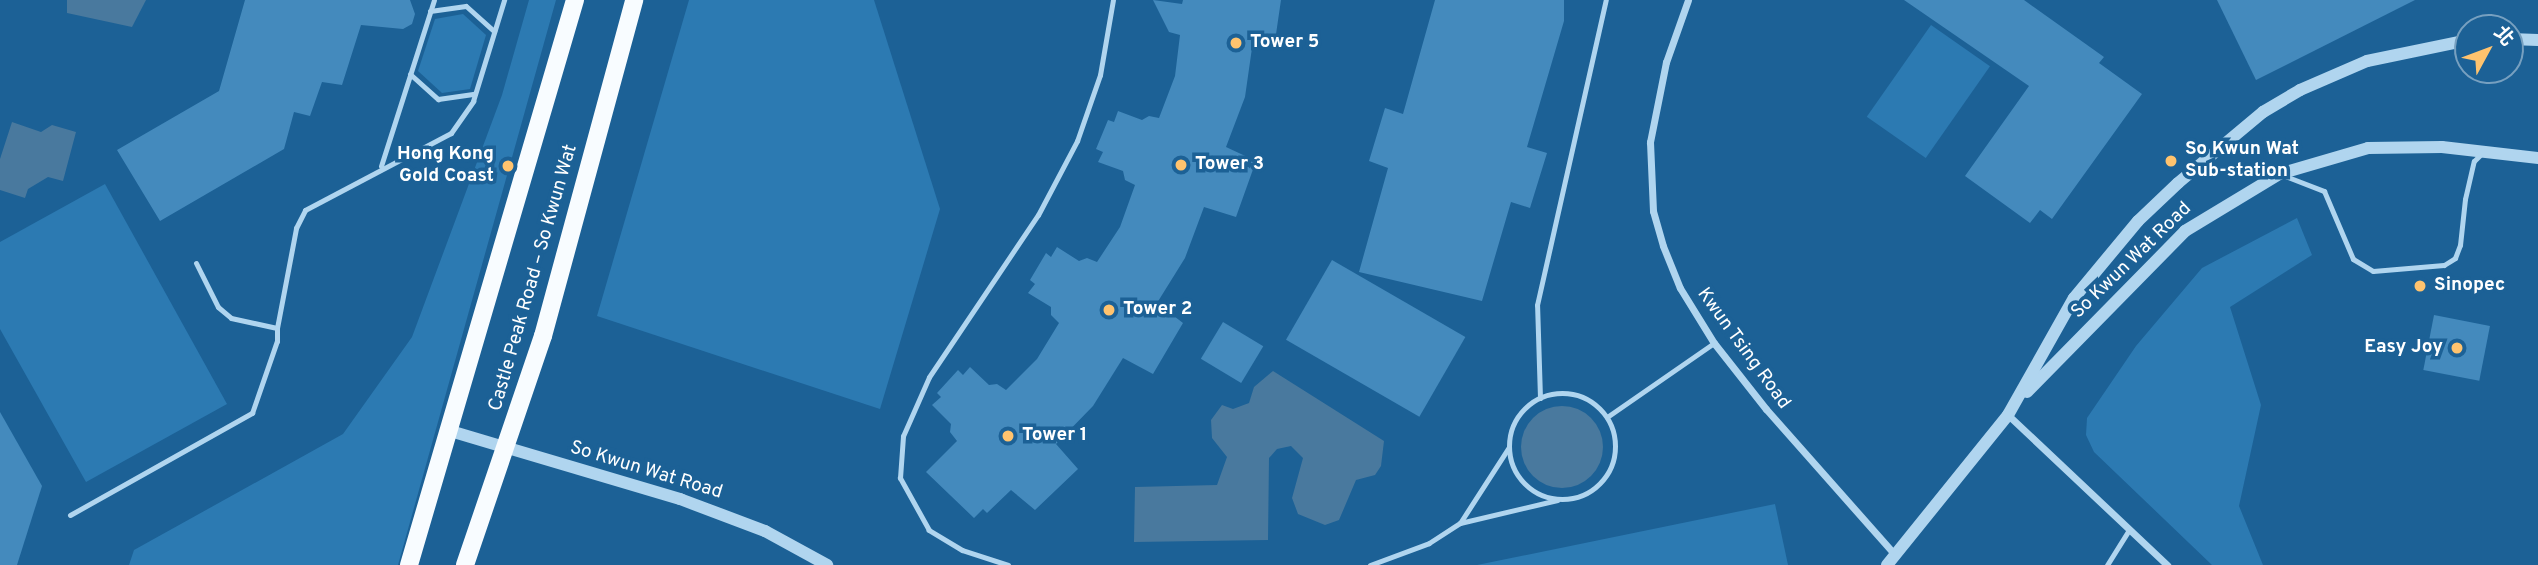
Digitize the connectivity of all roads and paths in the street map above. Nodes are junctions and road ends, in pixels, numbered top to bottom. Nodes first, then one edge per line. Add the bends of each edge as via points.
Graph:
1 (434, 0) edge
2 (504, 0) edge
3 (575, 0) edge
4 (634, 0) edge
5 (1113, 0) edge
6 (1605, 0) edge
7 (1688, 0) edge
8 (430, 11) junction
9 (494, 31) junction
10 (2454, 42) edge
11 (410, 74) junction
12 (475, 94) junction
13 (2484, 152) junction
14 (2538, 158) edge
15 (381, 166) junction
16 (2278, 173) junction
17 (196, 264) dead end
18 (277, 328) junction
19 (1714, 343) junction
20 (1540, 398) junction
21 (2017, 402) junction
22 (2008, 415) junction
23 (1607, 417) junction
24 (447, 430) junction
25 (1509, 447) junction
26 (506, 449) junction
27 (1560, 499) junction
28 (69, 515) dead end
29 (1460, 523) junction
30 (2128, 531) junction
31 (1892, 561) edge
32 (409, 565) edge
33 (465, 565) edge
34 (826, 565) edge
35 (1008, 565) edge
36 (1370, 565) edge
37 (2107, 565) edge
38 (2167, 565) edge

1 - 8 lane
2 - 9 lane
3 - 24 main road, Castle Peak Road – So Kwun Wat
4 - 26 main road, Castle Peak Road – So Kwun Wat via 543,336
5 - 35 lane via 1100,75 1077,141 1038,215 929,377 903,436 900,478 929,530 962,550
6 - 20 lane via 1537,305
7 - 19 street, Kwun Tsing Road via 1665,62 1650,142 1653,211 1680,288
8 - 9 lane via 466,6
8 - 11 lane
9 - 12 lane
10 - 21 street, So Kwun Wat Road via 2412,48 2334,74 2263,113 2220,146 2138,221 2074,298
11 - 12 lane via 438,99
11 - 15 lane
12 - 15 lane via 451,133
13 - 14 street, So Kwun Wat Road
13 - 16 street, So Kwun Wat Road via 2368,148
13 - 16 lane via 2473,161 2460,245 2455,258 2444,265 2373,271 2353,259 2325,191
15 - 18 lane via 305,210 296,228
16 - 21 street, So Kwun Wat Road via 2185,231
17 - 18 lane via 218,307 231,317
18 - 28 lane via 252,413
19 - 23 lane
19 - 31 street, Kwun Tsing Road
20 - 23 lane via 1577,395 1597,405
20 - 25 lane via 1514,423
21 - 22 street, So Kwun Wat Road
22 - 30 street
22 - 31 street, So Kwun Wat Road
23 - 27 lane via 1616,449 1604,480 1577,498
24 - 26 street, So Kwun Wat Road
24 - 32 main road, Castle Peak Road – So Kwun Wat
25 - 27 lane via 1512,463 1525,483 1544,496
25 - 29 lane
26 - 33 main road, Castle Peak Road – So Kwun Wat
26 - 34 street, So Kwun Wat Road via 680,499 765,531
27 - 29 lane
29 - 36 lane via 1429,543
30 - 37 lane
30 - 38 street

